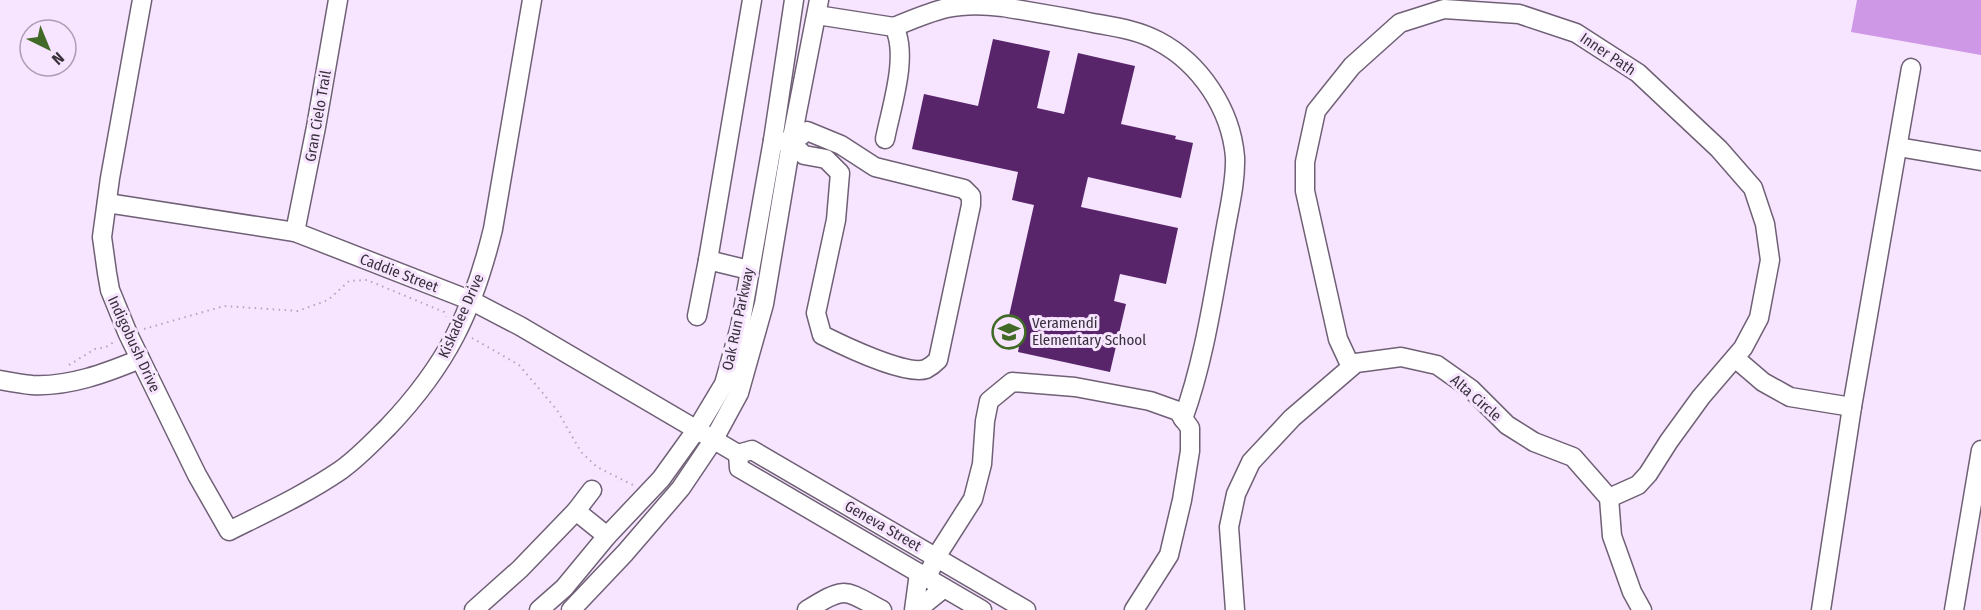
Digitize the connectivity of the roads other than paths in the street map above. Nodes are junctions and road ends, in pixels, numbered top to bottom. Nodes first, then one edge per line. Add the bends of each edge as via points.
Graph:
1 (142, 0) edge
2 (338, 0) edge
3 (532, 0) edge
4 (752, 0) edge
5 (794, 0) edge
6 (818, 7) edge
7 (894, 27) junction
8 (1911, 68) dead end
9 (885, 139) dead end
10 (773, 140) junction
11 (791, 143) junction
12 (1898, 147) junction
13 (1981, 161) edge
14 (107, 203) junction
15 (295, 232) junction
16 (708, 260) junction
17 (749, 270) junction
18 (472, 301) junction
19 (697, 316) dead end
20 (1735, 357) junction
21 (140, 359) junction
22 (1351, 367) junction
23 (0, 380) edge
24 (1852, 407) junction
25 (1183, 419) junction
26 (697, 429) junction
27 (714, 439) junction
28 (1981, 450) edge
29 (738, 454) junction
30 (592, 490) dead end
31 (1609, 498) junction
32 (576, 510) junction
33 (229, 531) joint
34 (607, 536) junction
35 (936, 557) junction
36 (923, 576) junction
37 (944, 588) junction
38 (474, 610) edge
39 (539, 610) edge
40 (571, 610) edge
41 (807, 610) edge
42 (882, 610) edge
43 (916, 610) edge
44 (982, 610) edge
45 (1026, 610) edge
46 (1134, 610) edge
47 (1235, 610) edge
48 (1642, 610) edge
49 (1821, 610) edge
50 (1954, 610) edge

1 - 14 street, Indigobush Drive
2 - 15 street, Gran Cielo Trail
3 - 18 street, Kiskadee Drive via 493,229
4 - 16 street
5 - 10 street, Oak Run Parkway
6 - 7 street
6 - 11 street, Oak Run Parkway
7 - 9 street via 901,57
7 - 25 street via 935,10 962,5 1003,8 1130,30 1180,54 1201,75 1220,103 1235,158 1215,288
8 - 12 street
10 - 11 street
10 - 17 street, Oak Run Parkway
11 - 11 street via 804,155 826,159 840,173 836,220 816,313 822,335 910,370 926,369 938,360 971,196 964,189 875,167 841,145 807,131
11 - 27 street, Oak Run Parkway via 764,304 739,393
12 - 13 street
12 - 24 street
14 - 15 street, Caddie Street
14 - 21 street, Indigobush Drive via 102,237 110,290
15 - 18 street, Caddie Street
16 - 17 street
16 - 19 street
17 - 26 street, Oak Run Parkway via 740,327 724,384
18 - 26 street, Caddie Street
18 - 33 street, Kiskadee Drive via 439,365 375,440 342,469
20 - 22 street, Inner Path via 1759,318 1770,260 1765,224 1753,188 1719,149 1638,73 1576,33 1519,14 1444,9 1400,23 1352,66 1316,111 1305,162 1305,191 1338,339
20 - 24 street via 1763,382 1790,397
20 - 31 street, Inner Path via 1668,441 1648,474 1638,485
21 - 23 street via 69,383 33,385
21 - 33 street, Indigobush Drive
22 - 31 street, Alta Circle via 1401,357 1437,365 1471,390 1507,425 1534,442 1573,457
22 - 47 street, Alta Circle via 1292,418 1251,462 1236,494 1229,527
24 - 49 street
25 - 35 street via 1178,411 1150,401 1075,387 1012,382 989,401 982,464 973,499
25 - 46 street via 1190,428 1190,451 1169,555
26 - 27 street, Geneva Street
26 - 34 street, Oak Run Parkway via 661,479
27 - 29 street, Geneva Street
27 - 40 street, Oak Run Parkway via 681,488
28 - 50 street
29 - 35 street, Geneva Street via 752,450
29 - 36 street, Geneva Street via 739,468
30 - 32 street
31 - 48 street via 1612,536
32 - 34 street
32 - 38 street
34 - 39 street, Oak Run Parkway via 564,588
35 - 36 street
35 - 45 street, Geneva Street
36 - 37 street, Geneva Street
36 - 43 street
37 - 43 street
37 - 44 street, Geneva Street
41 - 42 street via 835,593 849,592

